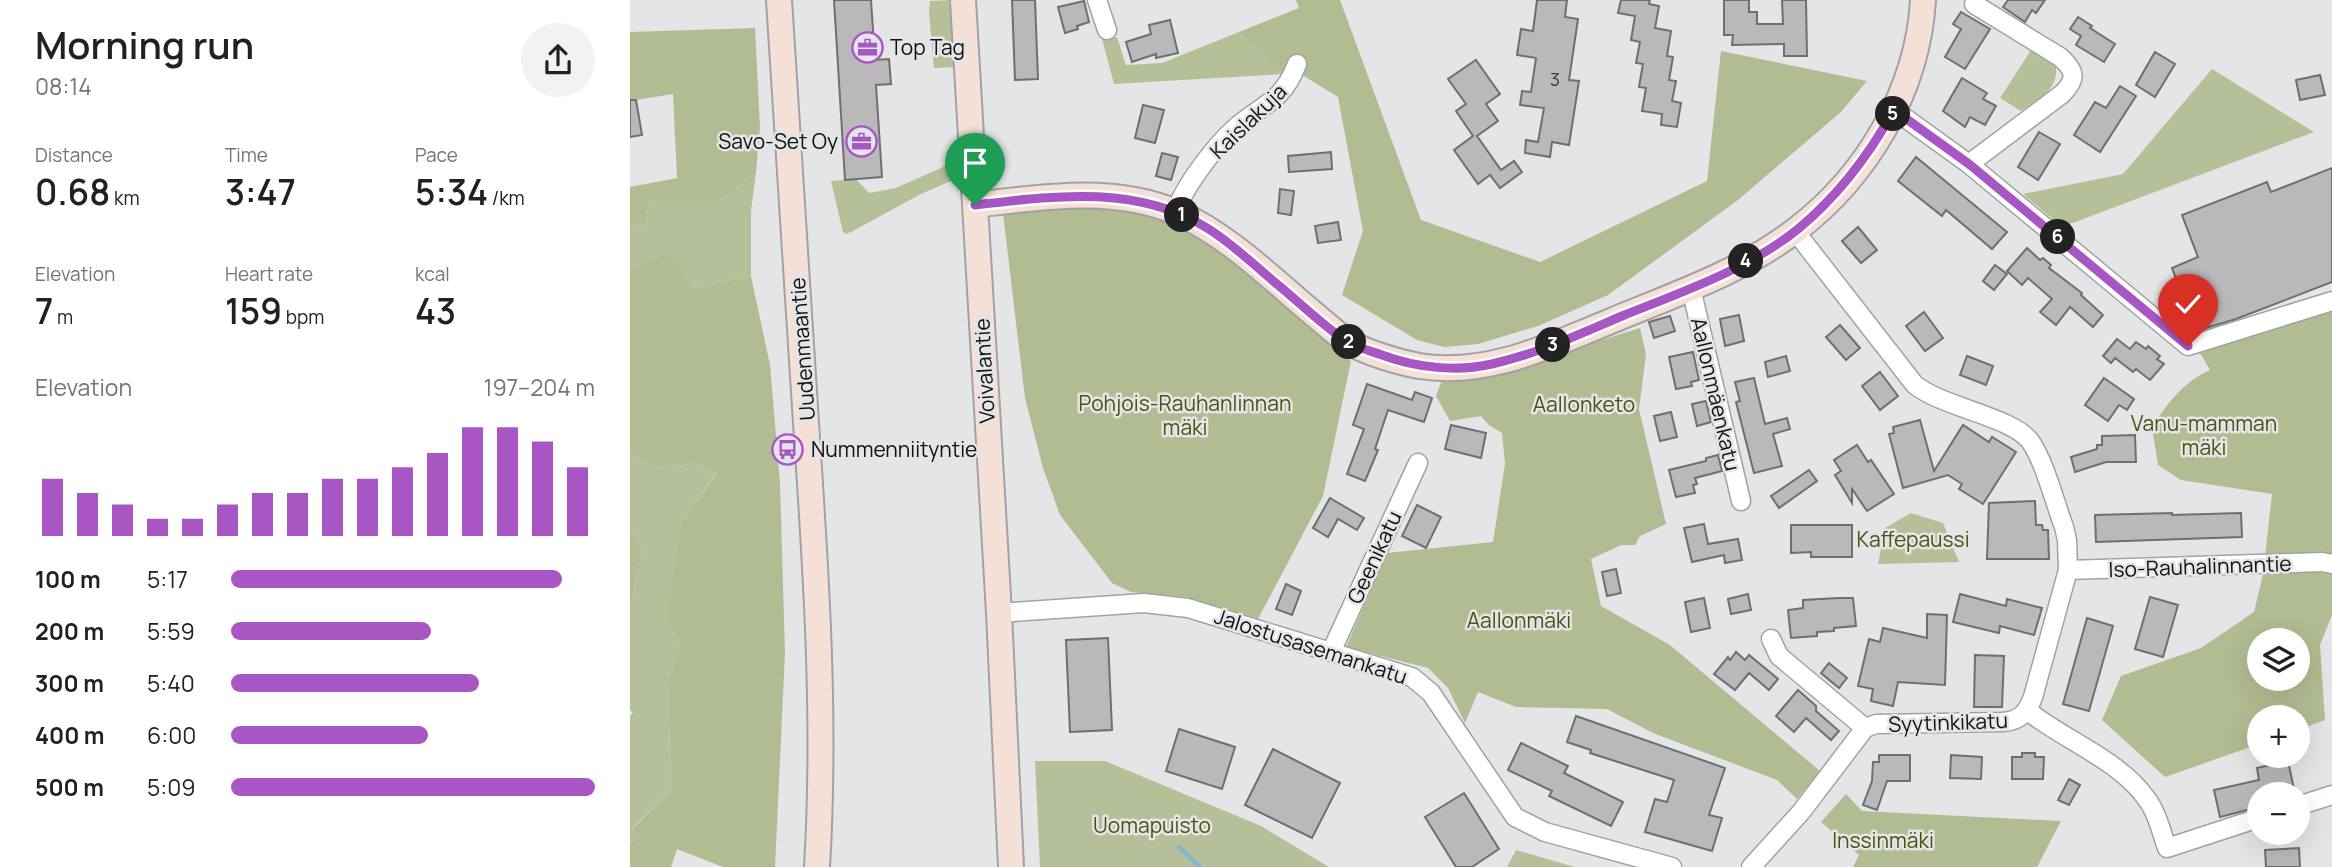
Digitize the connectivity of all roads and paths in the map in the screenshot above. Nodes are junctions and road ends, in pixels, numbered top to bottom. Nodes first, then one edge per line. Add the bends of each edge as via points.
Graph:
1 (779, 0) edge
2 (963, 0) edge
3 (1097, 0) edge
4 (1923, 0) edge
5 (1974, 4) dead end
6 (1107, 30) dead end
7 (1297, 64) dead end
8 (1894, 110) junction
9 (1969, 164) junction
10 (975, 205) junction
11 (1176, 212) junction
12 (1795, 231) junction
13 (1691, 288) junction
14 (2332, 301) edge
15 (1418, 463) dead end
16 (1741, 501) dead end
17 (2332, 564) edge
18 (2068, 570) junction
19 (999, 613) junction
20 (1771, 639) dead end
21 (1331, 652) junction
22 (2028, 711) junction
23 (1865, 729) junction
24 (2332, 795) edge
25 (2310, 802) edge
26 (2247, 822) edge
27 (817, 867) edge
28 (1011, 867) edge
29 (1672, 867) edge
30 (1751, 867) edge

1 - 27 street, Uudenmaantie via 815,547 821,796
2 - 10 street, Voivalantie
3 - 6 street
4 - 8 street via 1912,67
5 - 9 street via 2060,57 2073,75 2062,94
7 - 11 street, Kaislakuja via 1278,97 1218,146
8 - 9 street
8 - 12 street via 1852,174
9 - 14 street via 2188,346
10 - 11 street via 1084,195 1130,198
10 - 19 street, Voivalantie
11 - 13 street via 1209,228 1348,342 1419,366 1492,364 1552,346
12 - 13 street
12 - 18 street via 1915,385 1940,401 2016,429 2031,442 2064,527
13 - 16 street, Aallonmäenkatu
15 - 21 street, Geenikatu
17 - 18 street, Iso-Rauhalinnantie
18 - 22 street
19 - 21 street, Jalostusasemankatu via 1159,604 1205,612
19 - 28 street, Voivalantie
20 - 23 street via 1779,656
21 - 29 street, Jalostusasemankatu via 1423,684 1507,807 1524,823
22 - 23 street, Syytinkikatu via 2012,722 1876,724
22 - 26 street via 2134,784 2156,815 2167,848
23 - 30 street via 1801,812
24 - 25 street

